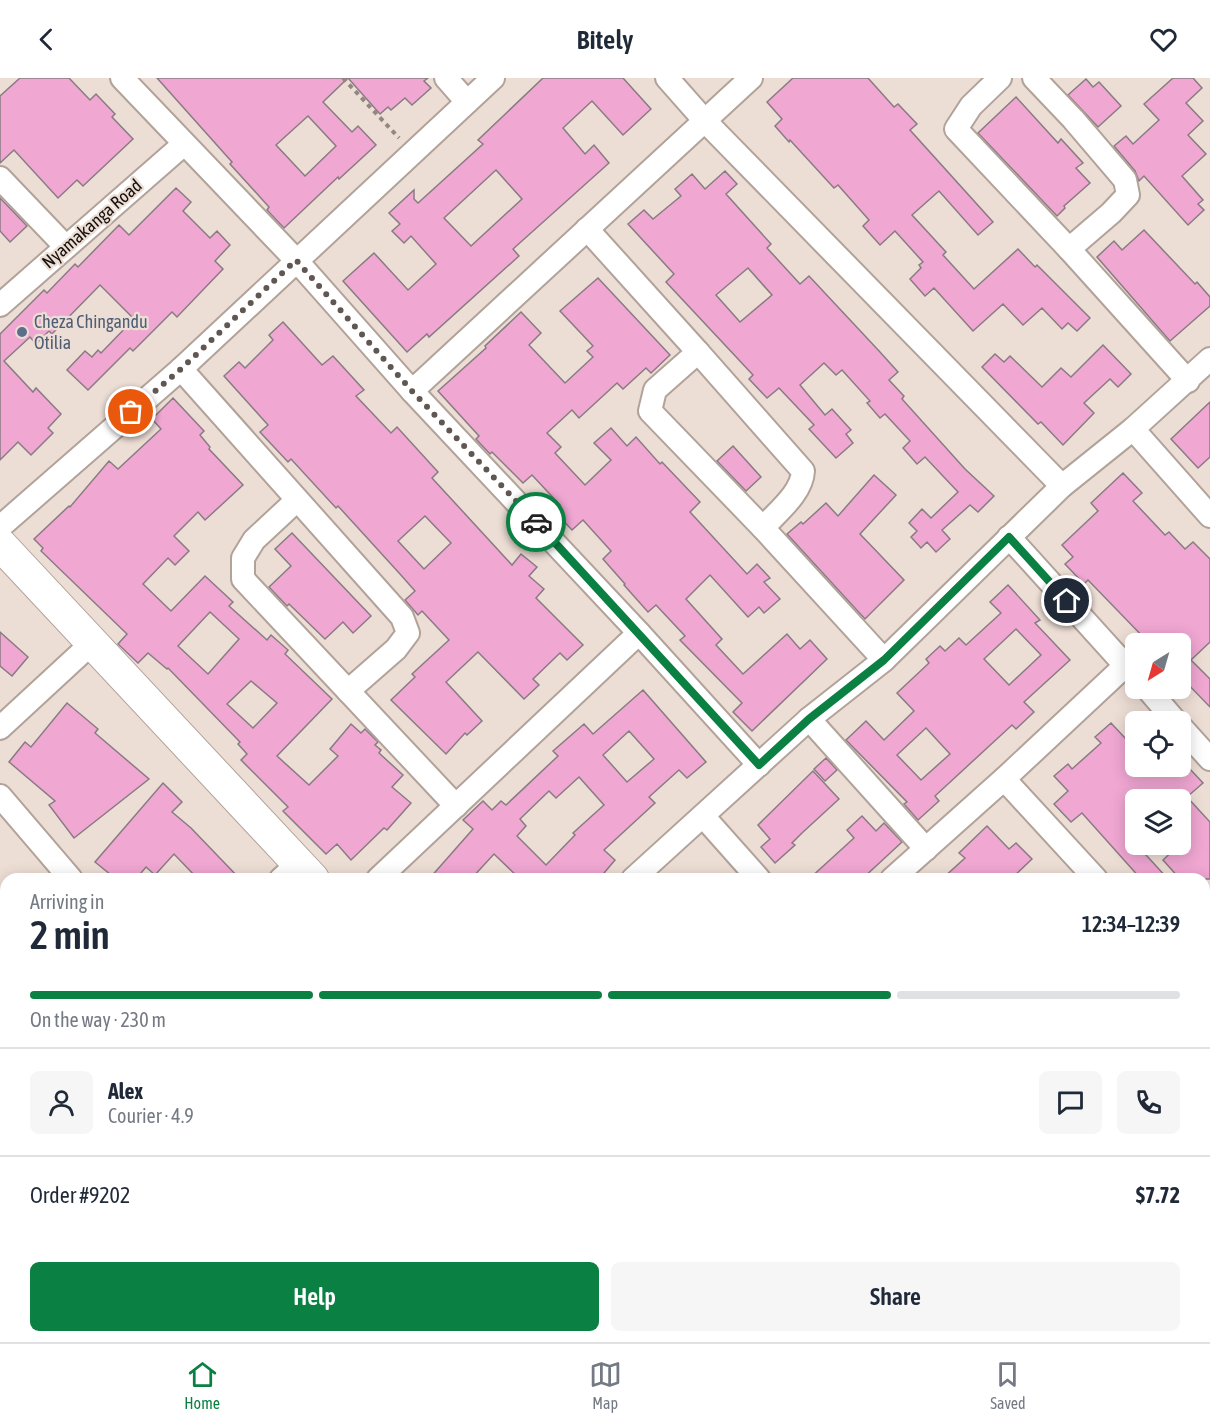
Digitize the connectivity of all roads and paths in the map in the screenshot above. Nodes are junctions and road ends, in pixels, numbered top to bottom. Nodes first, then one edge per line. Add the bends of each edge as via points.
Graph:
1 (122, 78) edge
2 (343, 78) edge
3 (446, 78) edge
4 (493, 78) edge
5 (667, 78) edge
6 (751, 78) edge
7 (1000, 78) edge
8 (1034, 78) edge
9 (467, 102) junction
10 (705, 121) junction
11 (184, 144) junction
12 (413, 154) junction
13 (0, 178) edge
14 (587, 229) junction
15 (66, 247) junction
16 (1069, 249) junction
17 (296, 260) junction
18 (0, 305) edge
19 (698, 352) junction
20 (1210, 359) edge
21 (181, 369) junction
22 (1188, 381) junction
23 (412, 391) junction
24 (1133, 429) junction
25 (1062, 486) junction
26 (297, 500) junction
27 (1210, 516) edge
28 (0, 527) edge
29 (763, 528) junction
30 (1009, 537) junction
31 (0, 544) edge
32 (639, 633) junction
33 (92, 643) junction
34 (884, 660) junction
35 (1125, 663) edge
36 (1125, 675) edge
37 (348, 691) junction
38 (1156, 699) edge
39 (1167, 711) edge
40 (809, 719) junction
41 (0, 728) edge
42 (1191, 738) edge
43 (1210, 759) edge
44 (759, 765) junction
45 (1004, 779) junction
46 (0, 796) edge
47 (456, 806) junction
48 (703, 816) junction
49 (926, 849) junction
50 (67, 873) edge
51 (297, 873) edge
52 (384, 873) edge
53 (640, 873) edge
54 (754, 873) edge
55 (899, 873) edge
56 (1090, 873) edge

1 - 11 street
2 - 12 path
3 - 9 street
4 - 9 street
5 - 10 street
6 - 10 street
7 - 16 street via 971,106 956,129
8 - 16 street via 1125,180 1128,195
9 - 12 street
10 - 14 street
10 - 25 street
11 - 15 street, Nyamakanga Road
11 - 17 street
12 - 17 street
13 - 15 street
14 - 19 street
14 - 23 street
15 - 18 street, Nyamakanga Road
16 - 22 street
17 - 21 street
17 - 23 street
19 - 29 street via 803,471 803,480 795,492
19 - 29 street via 655,390 650,411
20 - 22 street
21 - 26 street
21 - 28 street
22 - 24 street
23 - 32 street
24 - 25 street
24 - 27 street
25 - 30 street
26 - 37 street via 254,540 243,558 243,579
26 - 37 street via 402,617 408,633 396,649
29 - 34 street
30 - 34 street
30 - 35 street
31 - 33 street
32 - 44 street
32 - 47 street
33 - 41 street
33 - 51 street
34 - 40 street
36 - 45 street
37 - 47 street
38 - 39 street
40 - 44 street
40 - 49 street
42 - 43 street
44 - 48 street
45 - 49 street
45 - 56 street
46 - 50 street
47 - 52 street
48 - 53 street
48 - 54 street
49 - 55 street

